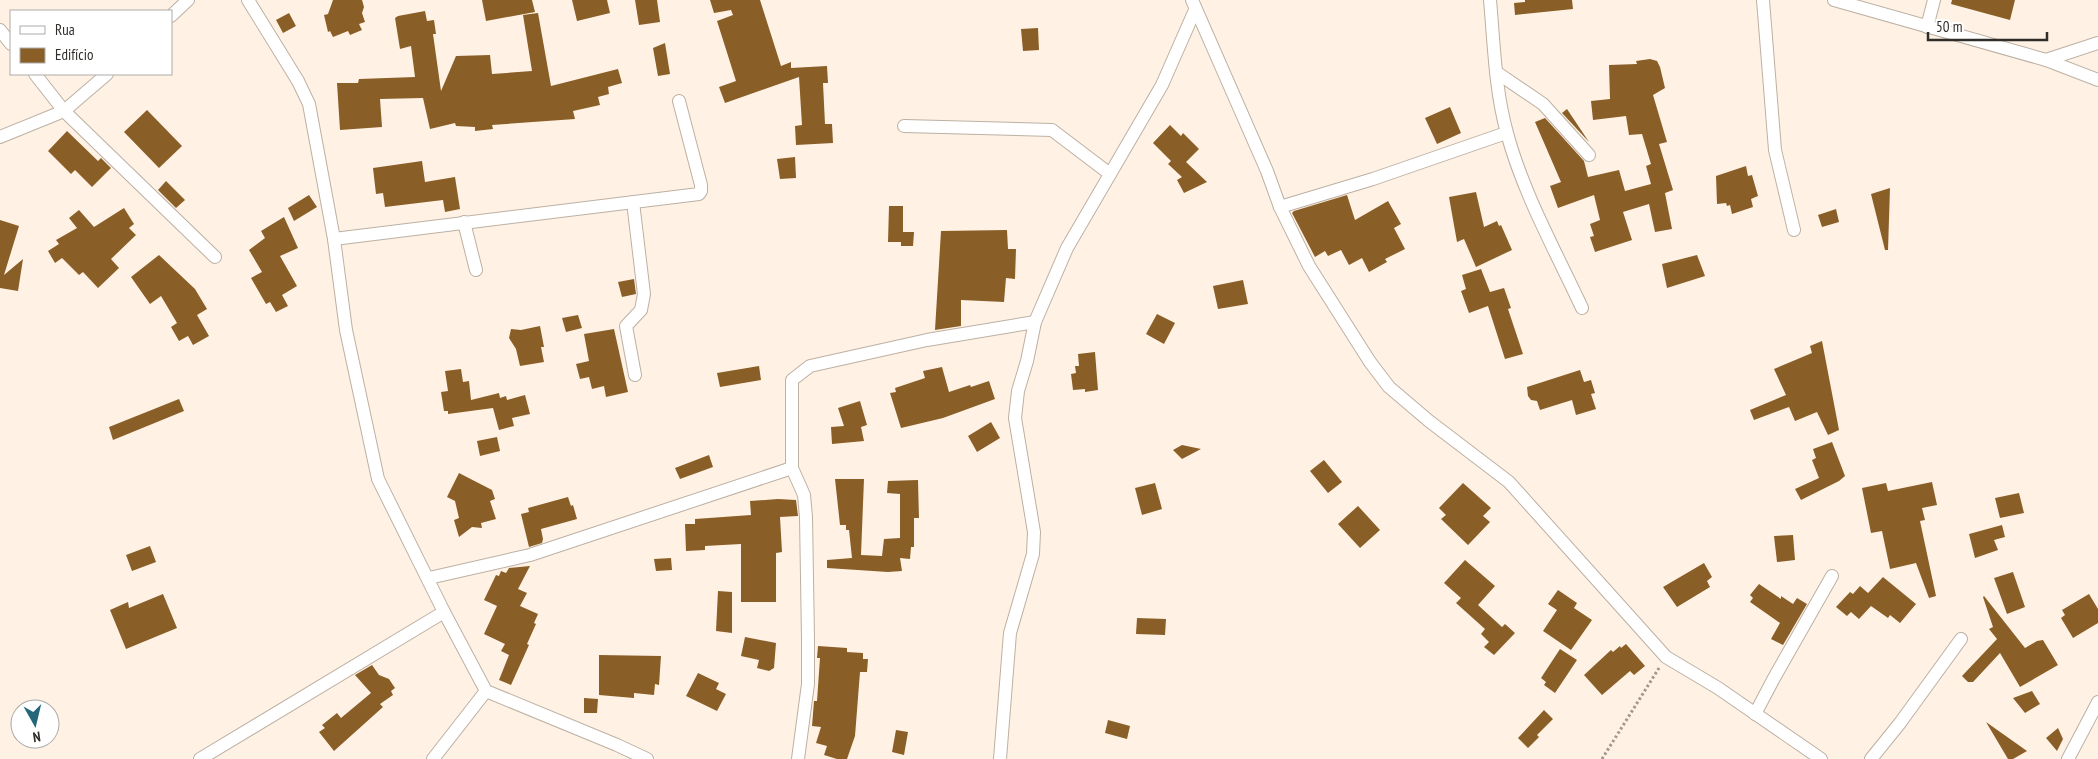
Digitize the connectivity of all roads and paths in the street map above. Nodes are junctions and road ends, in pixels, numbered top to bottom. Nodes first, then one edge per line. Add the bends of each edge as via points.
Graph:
1 (188, 0) edge
2 (248, 0) edge
3 (1490, 0) edge
4 (1763, 0) edge
5 (1834, 0) edge
6 (1934, 0) edge
7 (1193, 5) edge
8 (172, 15) edge
9 (1927, 27) junction
10 (0, 30) edge
11 (10, 43) edge
12 (2098, 43) edge
13 (2046, 60) junction
14 (1496, 72) junction
15 (36, 75) edge
16 (106, 75) edge
17 (2098, 80) edge
18 (679, 101) dead end
19 (64, 111) junction
20 (904, 126) dead end
21 (1506, 132) junction
22 (0, 137) edge
23 (1589, 155) dead end
24 (1110, 174) junction
25 (633, 202) junction
26 (1280, 207) junction
27 (464, 222) junction
28 (1794, 230) dead end
29 (334, 239) junction
30 (215, 257) dead end
31 (476, 270) dead end
32 (1582, 308) dead end
33 (1035, 322) junction
34 (635, 375) dead end
35 (792, 468) junction
36 (1832, 576) dead end
37 (429, 578) junction
38 (444, 612) junction
39 (1961, 638) dead end
40 (1666, 657) junction
41 (486, 691) junction
42 (2098, 702) edge
43 (1756, 714) junction
44 (200, 759) edge
45 (433, 759) edge
46 (647, 759) edge
47 (798, 759) edge
48 (1000, 759) edge
49 (1602, 759) edge
50 (1821, 759) edge
51 (1871, 759) edge
52 (2068, 759) edge

1 - 8 street
2 - 29 street via 309,104
3 - 14 street
4 - 28 street via 1775,150
5 - 9 street
6 - 9 street
7 - 24 street via 1162,84
7 - 26 street
9 - 13 street
10 - 11 street
12 - 13 street
13 - 17 street
14 - 21 street
14 - 23 street via 1543,104
15 - 19 street
16 - 19 street
18 - 25 street via 701,191 699,194
19 - 22 street
19 - 30 street
20 - 24 street via 1052,130
21 - 26 street via 1373,180
21 - 32 street via 1531,200
24 - 33 street via 1067,248
25 - 27 street
25 - 34 street via 644,294 641,310 626,326
26 - 40 street via 1309,266 1389,387 1509,482
27 - 29 street
27 - 31 street
29 - 37 street via 346,330 378,479
33 - 35 street via 927,340 810,366 792,380
33 - 48 street via 1018,391 1015,418 1034,532 1033,554 1010,633
35 - 37 street via 530,555
35 - 47 street via 804,495 806,536 808,684
36 - 43 street
37 - 38 street
38 - 41 street
38 - 44 street
39 - 51 street
40 - 43 street
40 - 49 path
41 - 45 street
41 - 46 street
42 - 52 street
43 - 50 street

